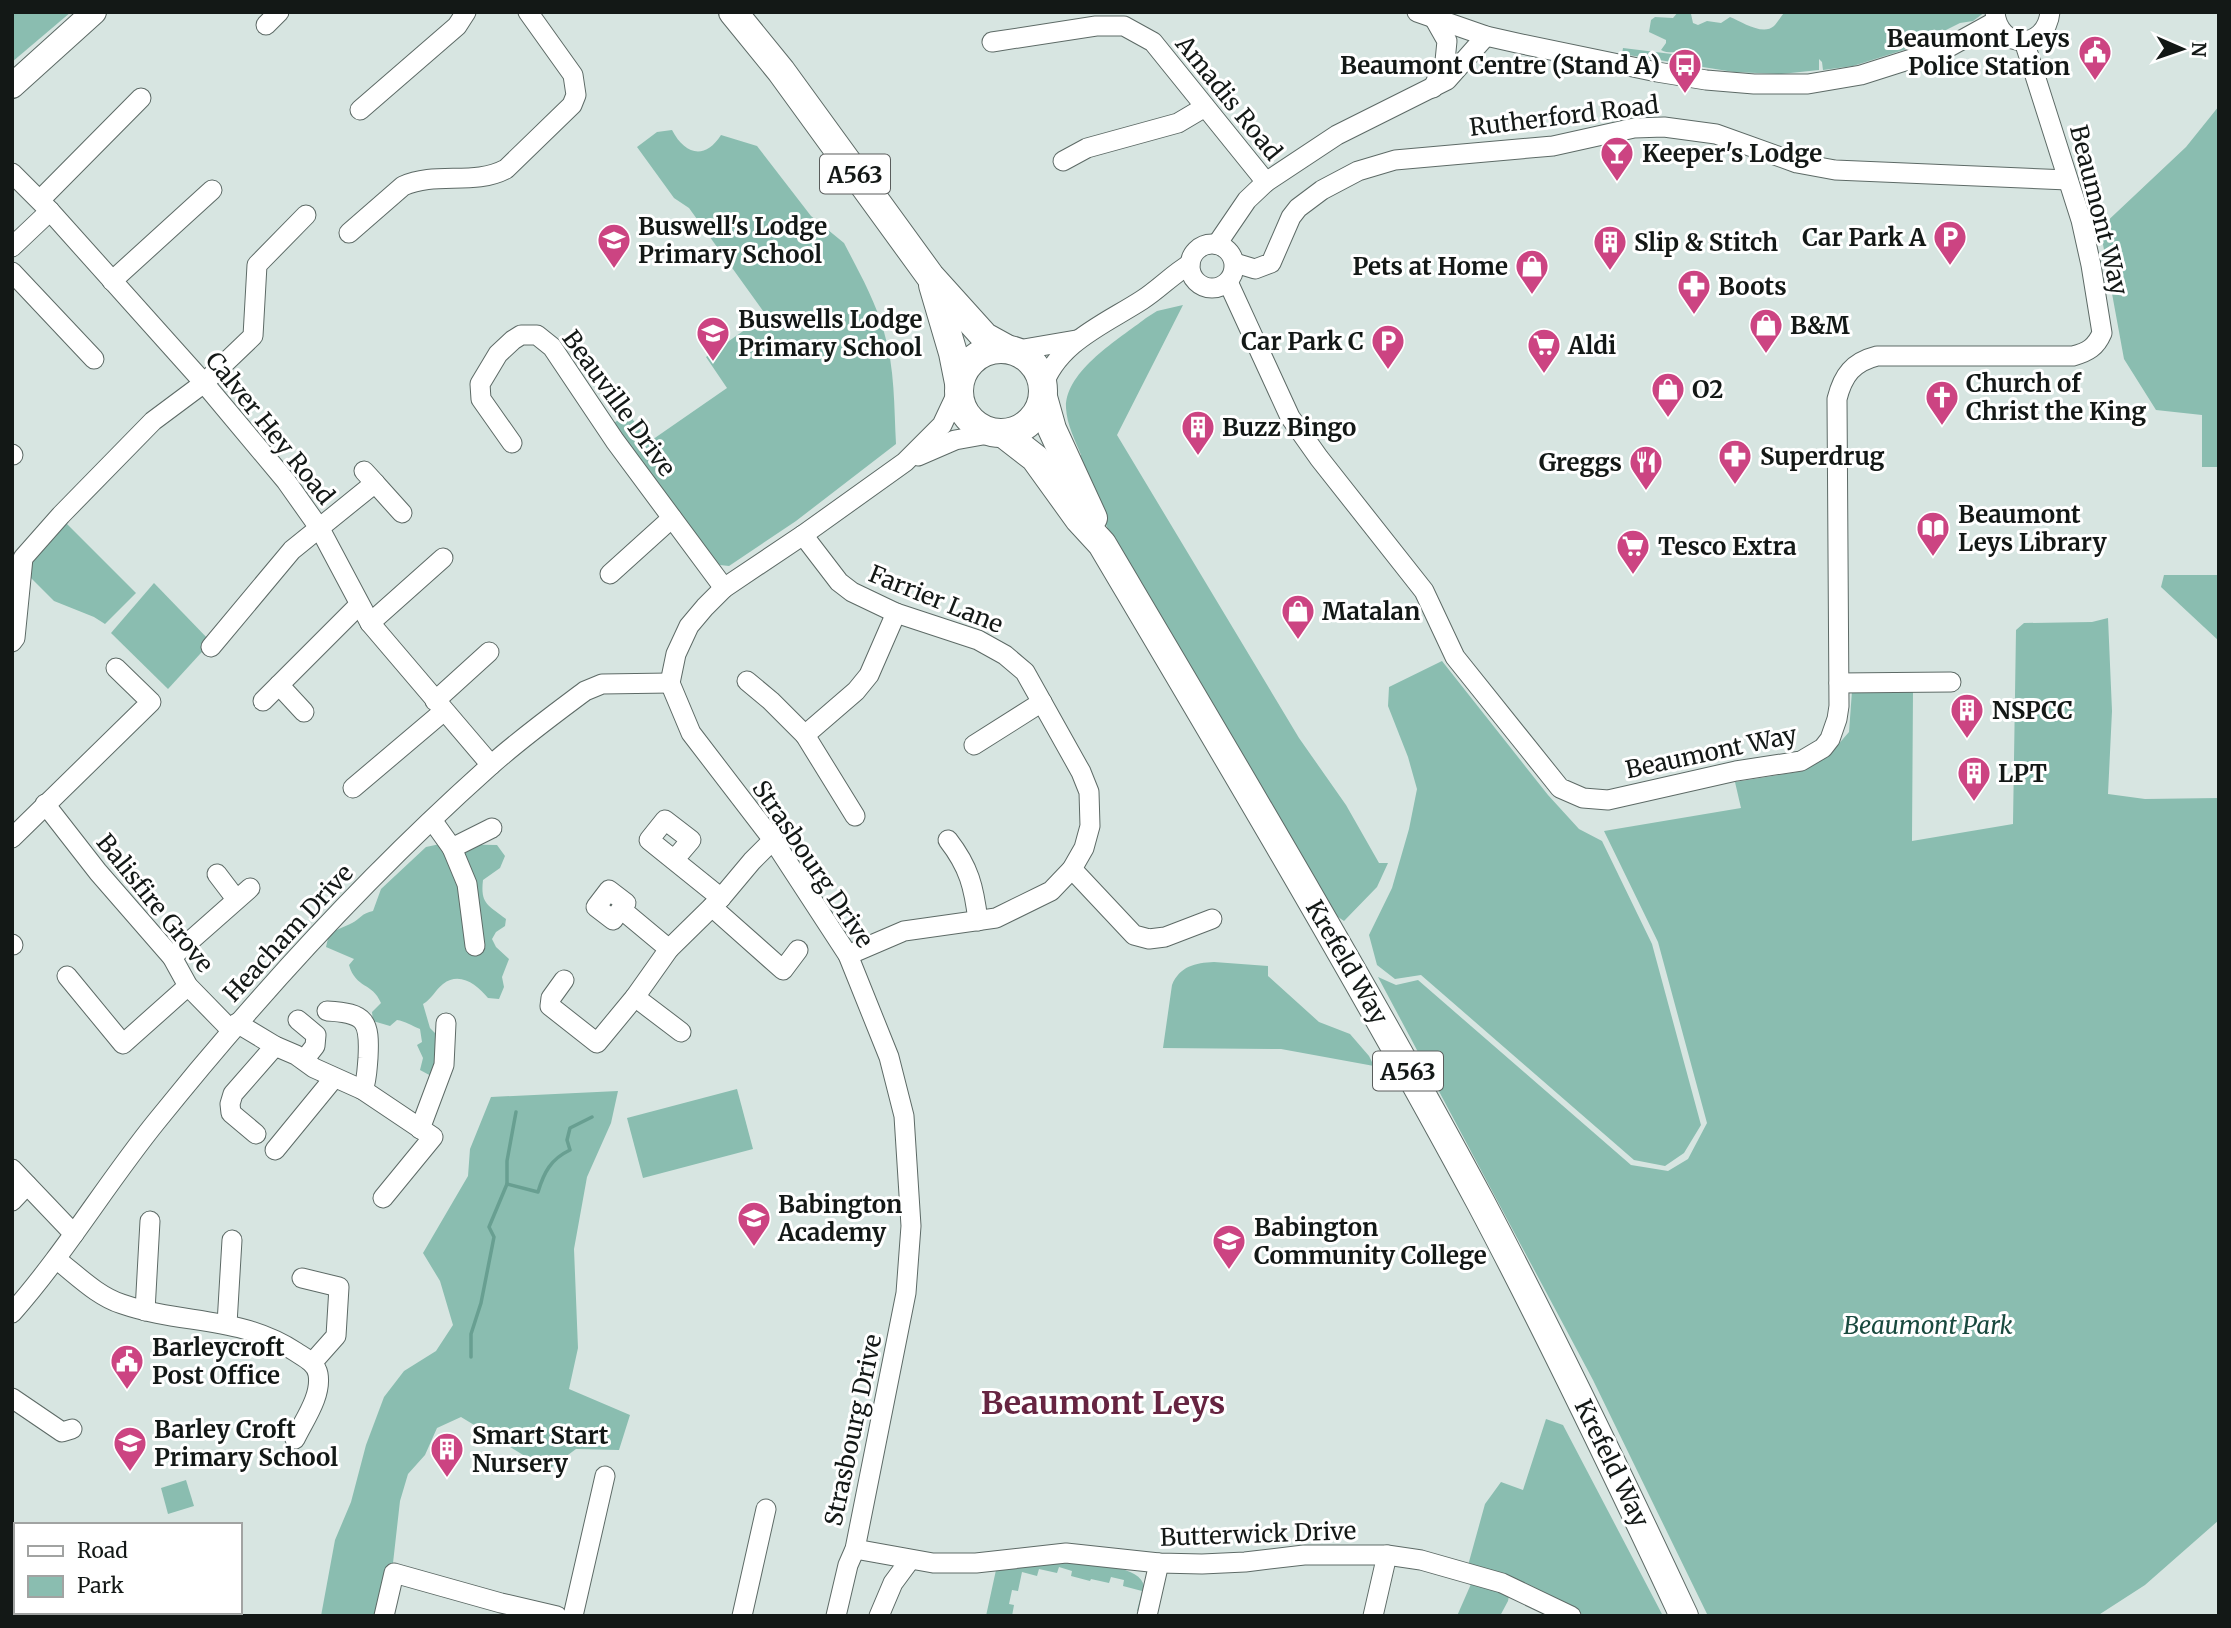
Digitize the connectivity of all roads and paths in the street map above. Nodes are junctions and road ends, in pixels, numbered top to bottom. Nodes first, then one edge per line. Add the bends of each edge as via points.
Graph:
1 (94, 12) edge
2 (466, 12) edge
3 (528, 12) edge
4 (733, 12) edge
5 (2050, 12) edge
6 (1425, 15) edge
7 (1996, 17) edge
8 (1486, 36) junction
9 (2024, 41) junction
10 (992, 42) dead end
11 (12, 86) edge
12 (1432, 89) junction
13 (141, 98) dead end
14 (1205, 107) junction
15 (360, 110) dead end
16 (1063, 161) dead end
17 (12, 173) edge
18 (2068, 180) junction
19 (1266, 182) junction
20 (212, 190) dead end
21 (45, 205) junction
22 (306, 215) dead end
23 (349, 233) dead end
24 (1217, 244) junction
25 (12, 247) edge
26 (1235, 263) junction
27 (12, 272) edge
28 (1193, 272) junction
29 (930, 276) junction
30 (112, 281) junction
31 (1228, 282) junction
32 (1076, 340) junction
33 (1009, 350) junction
34 (94, 359) dead end
35 (204, 383) junction
36 (958, 387) junction
37 (1042, 393) junction
38 (999, 434) junction
39 (512, 443) dead end
40 (905, 462) junction
41 (401, 513) dead end
42 (672, 518) junction
43 (320, 529) junction
44 (803, 535) junction
45 (1102, 544) junction
46 (443, 558) dead end
47 (609, 573) dead end
48 (724, 588) junction
49 (359, 606) junction
50 (896, 613) junction
51 (370, 623) junction
52 (12, 642) edge
53 (211, 647) dead end
54 (489, 652) dead end
55 (116, 668) dead end
56 (747, 681) dead end
57 (670, 682) junction
58 (1951, 682) dead end
59 (1839, 683) junction
60 (279, 685) junction
61 (263, 701) dead end
62 (1042, 702) junction
63 (440, 706) junction
64 (304, 712) dead end
65 (805, 735) junction
66 (974, 745) dead end
67 (491, 765) junction
68 (353, 788) dead end
69 (45, 804) junction
70 (855, 816) dead end
71 (432, 820) junction
72 (492, 828) dead end
73 (12, 838) edge
74 (773, 840) junction
75 (948, 841) dead end
76 (452, 848) junction
77 (674, 860) dead end
78 (1072, 869) junction
79 (217, 874) dead end
80 (716, 903) junction
81 (621, 909) dead end
82 (1212, 919) dead end
83 (978, 920) junction
84 (475, 946) dead end
85 (669, 949) junction
86 (797, 950) dead end
87 (848, 955) junction
88 (172, 957) junction
89 (67, 976) dead end
90 (564, 980) dead end
91 (188, 986) junction
92 (635, 997) junction
93 (327, 1011) dead end
94 (298, 1020) dead end
95 (446, 1023) dead end
96 (234, 1026) junction
97 (681, 1032) dead end
98 (275, 1046) junction
99 (304, 1060) junction
100 (334, 1078) junction
101 (363, 1090) junction
102 (256, 1134) dead end
103 (431, 1135) junction
104 (275, 1150) dead end
105 (12, 1169) edge
106 (27, 1185) junction
107 (383, 1198) dead end
108 (12, 1201) edge
109 (150, 1221) dead end
110 (74, 1234) junction
111 (232, 1240) dead end
112 (56, 1259) junction
113 (302, 1278) dead end
114 (145, 1311) junction
115 (12, 1313) edge
116 (227, 1324) junction
117 (312, 1363) junction
118 (13, 1401) edge
119 (72, 1429) dead end
120 (295, 1439) dead end
121 (605, 1476) dead end
122 (766, 1509) dead end
123 (855, 1549) junction
124 (1387, 1555) junction
125 (910, 1560) junction
126 (1159, 1563) junction
127 (384, 1616) edge
128 (557, 1616) edge
129 (573, 1616) edge
130 (742, 1616) edge
131 (836, 1616) edge
132 (879, 1616) edge
133 (1147, 1616) edge
134 (1373, 1616) edge
135 (1571, 1616) edge
136 (1684, 1616) edge

1 - 11 main road
2 - 15 street via 457,26
3 - 23 street via 573,75 576,95 572,105 506,169 480,178 414,181
4 - 29 highway, A563
5 - 9 street via 2046,29
6 - 8 street
6 - 12 street via 1447,41 1445,61
7 - 8 street via 1949,47 1861,75 1808,84 1706,80
7 - 9 street via 2007,36
8 - 12 street via 1447,80
9 - 18 street, Beaumont Way
10 - 14 street, Amadis Road via 1124,26 1153,42
12 - 19 street via 1337,135
13 - 21 street
14 - 16 street via 1178,123 1087,148
14 - 19 street, Amadis Road
17 - 21 street, Calver Hey Road
18 - 26 street, Rutherford Road via 1835,170 1797,163 1716,134 1646,127 1553,146 1395,160 1358,170 1298,208 1271,263 1255,269
18 - 59 street, Beaumont Way via 2101,320 2098,343 2073,356 1877,356 1856,364 1846,375 1837,407
19 - 24 street
20 - 30 street
21 - 25 street
21 - 30 street, Calver Hey Road
22 - 35 street via 257,265 253,335
24 - 26 street
24 - 28 street via 1195,251
26 - 31 street
27 - 34 street
28 - 31 street via 1209,288
28 - 32 street
29 - 33 highway, A563 via 985,337
29 - 36 highway, A563
30 - 35 street, Calver Hey Road
31 - 59 street, Beaumont Way via 1290,417 1424,591 1455,657 1560,788 1608,800 1801,761 1830,739 1837,719
32 - 33 street
32 - 37 street via 1046,377
33 - 36 highway via 981,354 970,362
33 - 37 highway via 1037,369
35 - 43 street, Calver Hey Road
35 - 52 street via 153,421 23,558
36 - 38 highway via 965,415 982,430
36 - 40 street via 942,425
37 - 38 highway via 1033,419 1022,428
37 - 45 highway, Krefeld Way / A563 via 1052,429
38 - 40 street via 955,440
38 - 45 highway, Krefeld Way / A563 via 1035,458
39 - 42 street, Beauville Drive via 481,399 480,384 498,354 513,340 537,335 552,347
40 - 44 street
41 - 43 street via 370,477
42 - 47 street
42 - 48 street, Beauville Drive
43 - 49 street, Calver Hey Road
43 - 53 street via 292,551
44 - 48 street
44 - 50 street, Farrier Lane via 839,582
45 - 136 highway, Krefeld Way / A563 via 1327,926 1481,1204 1589,1413
46 - 51 street
48 - 57 street via 689,626
49 - 51 street, Calver Hey Road
49 - 60 street
50 - 62 street, Farrier Lane via 978,640 1005,654 1025,672
50 - 65 street via 869,674
51 - 63 street, Calver Hey Road
54 - 63 street
55 - 69 street via 151,702
56 - 65 street
57 - 67 street, Heacham Drive via 602,684 586,691
57 - 74 street, Strasbourg Drive via 691,733
58 - 59 street
60 - 61 street
60 - 64 street
62 - 66 street
62 - 78 street, Farrier Lane via 1090,792 1090,826
63 - 67 street, Calver Hey Road
63 - 68 street
65 - 70 street
67 - 71 street, Heacham Drive
69 - 73 street
69 - 88 street, Balisfire Grove
71 - 76 street
71 - 96 street, Heacham Drive
72 - 76 street
74 - 80 street
74 - 87 street, Strasbourg Drive
75 - 83 street via 964,861
76 - 84 street via 467,884
77 - 80 street
78 - 82 street via 1134,935 1165,937
78 - 83 street, Farrier Lane via 1051,891 996,918
79 - 88 street via 243,893
80 - 85 street
80 - 86 street via 783,970
81 - 85 street
83 - 87 street, Farrier Lane via 904,931
85 - 92 street
87 - 123 street, Strasbourg Drive via 889,1057 904,1116 911,1226 906,1293
88 - 91 street, Balisfire Grove
89 - 91 street via 118,1049
90 - 92 street via 550,1006 597,1044
91 - 96 street, Balisfire Grove
92 - 97 street
93 - 101 street via 350,1012 369,1031
94 - 99 street via 316,1035
95 - 103 street via 444,1065
96 - 98 street, Balisfire Grove
96 - 110 street, Heacham Drive via 119,1168
98 - 99 street, Balisfire Grove
98 - 102 street via 233,1094 230,1104 231,1113
99 - 100 street, Balisfire Grove
100 - 101 street, Balisfire Grove
100 - 104 street
101 - 103 street, Balisfire Grove
103 - 107 street
105 - 106 street
106 - 108 street
106 - 110 street
109 - 114 street
110 - 112 street, Heacham Drive
111 - 116 street
112 - 114 street via 108,1299
112 - 115 street, Heacham Drive
113 - 117 street via 339,1287 336,1336
114 - 116 street
116 - 117 street via 268,1336
117 - 120 street via 318,1372 318,1390
118 - 119 street via 62,1432
121 - 129 street
122 - 130 street
123 - 125 street, Butterwick Drive
123 - 131 street, Strasbourg Drive
124 - 126 street, Butterwick Drive
124 - 134 street
124 - 135 street, Butterwick Drive via 1502,1583
125 - 126 street, Butterwick Drive via 976,1563 1066,1553
125 - 132 street via 893,1583
126 - 133 street
127 - 128 street via 394,1573

